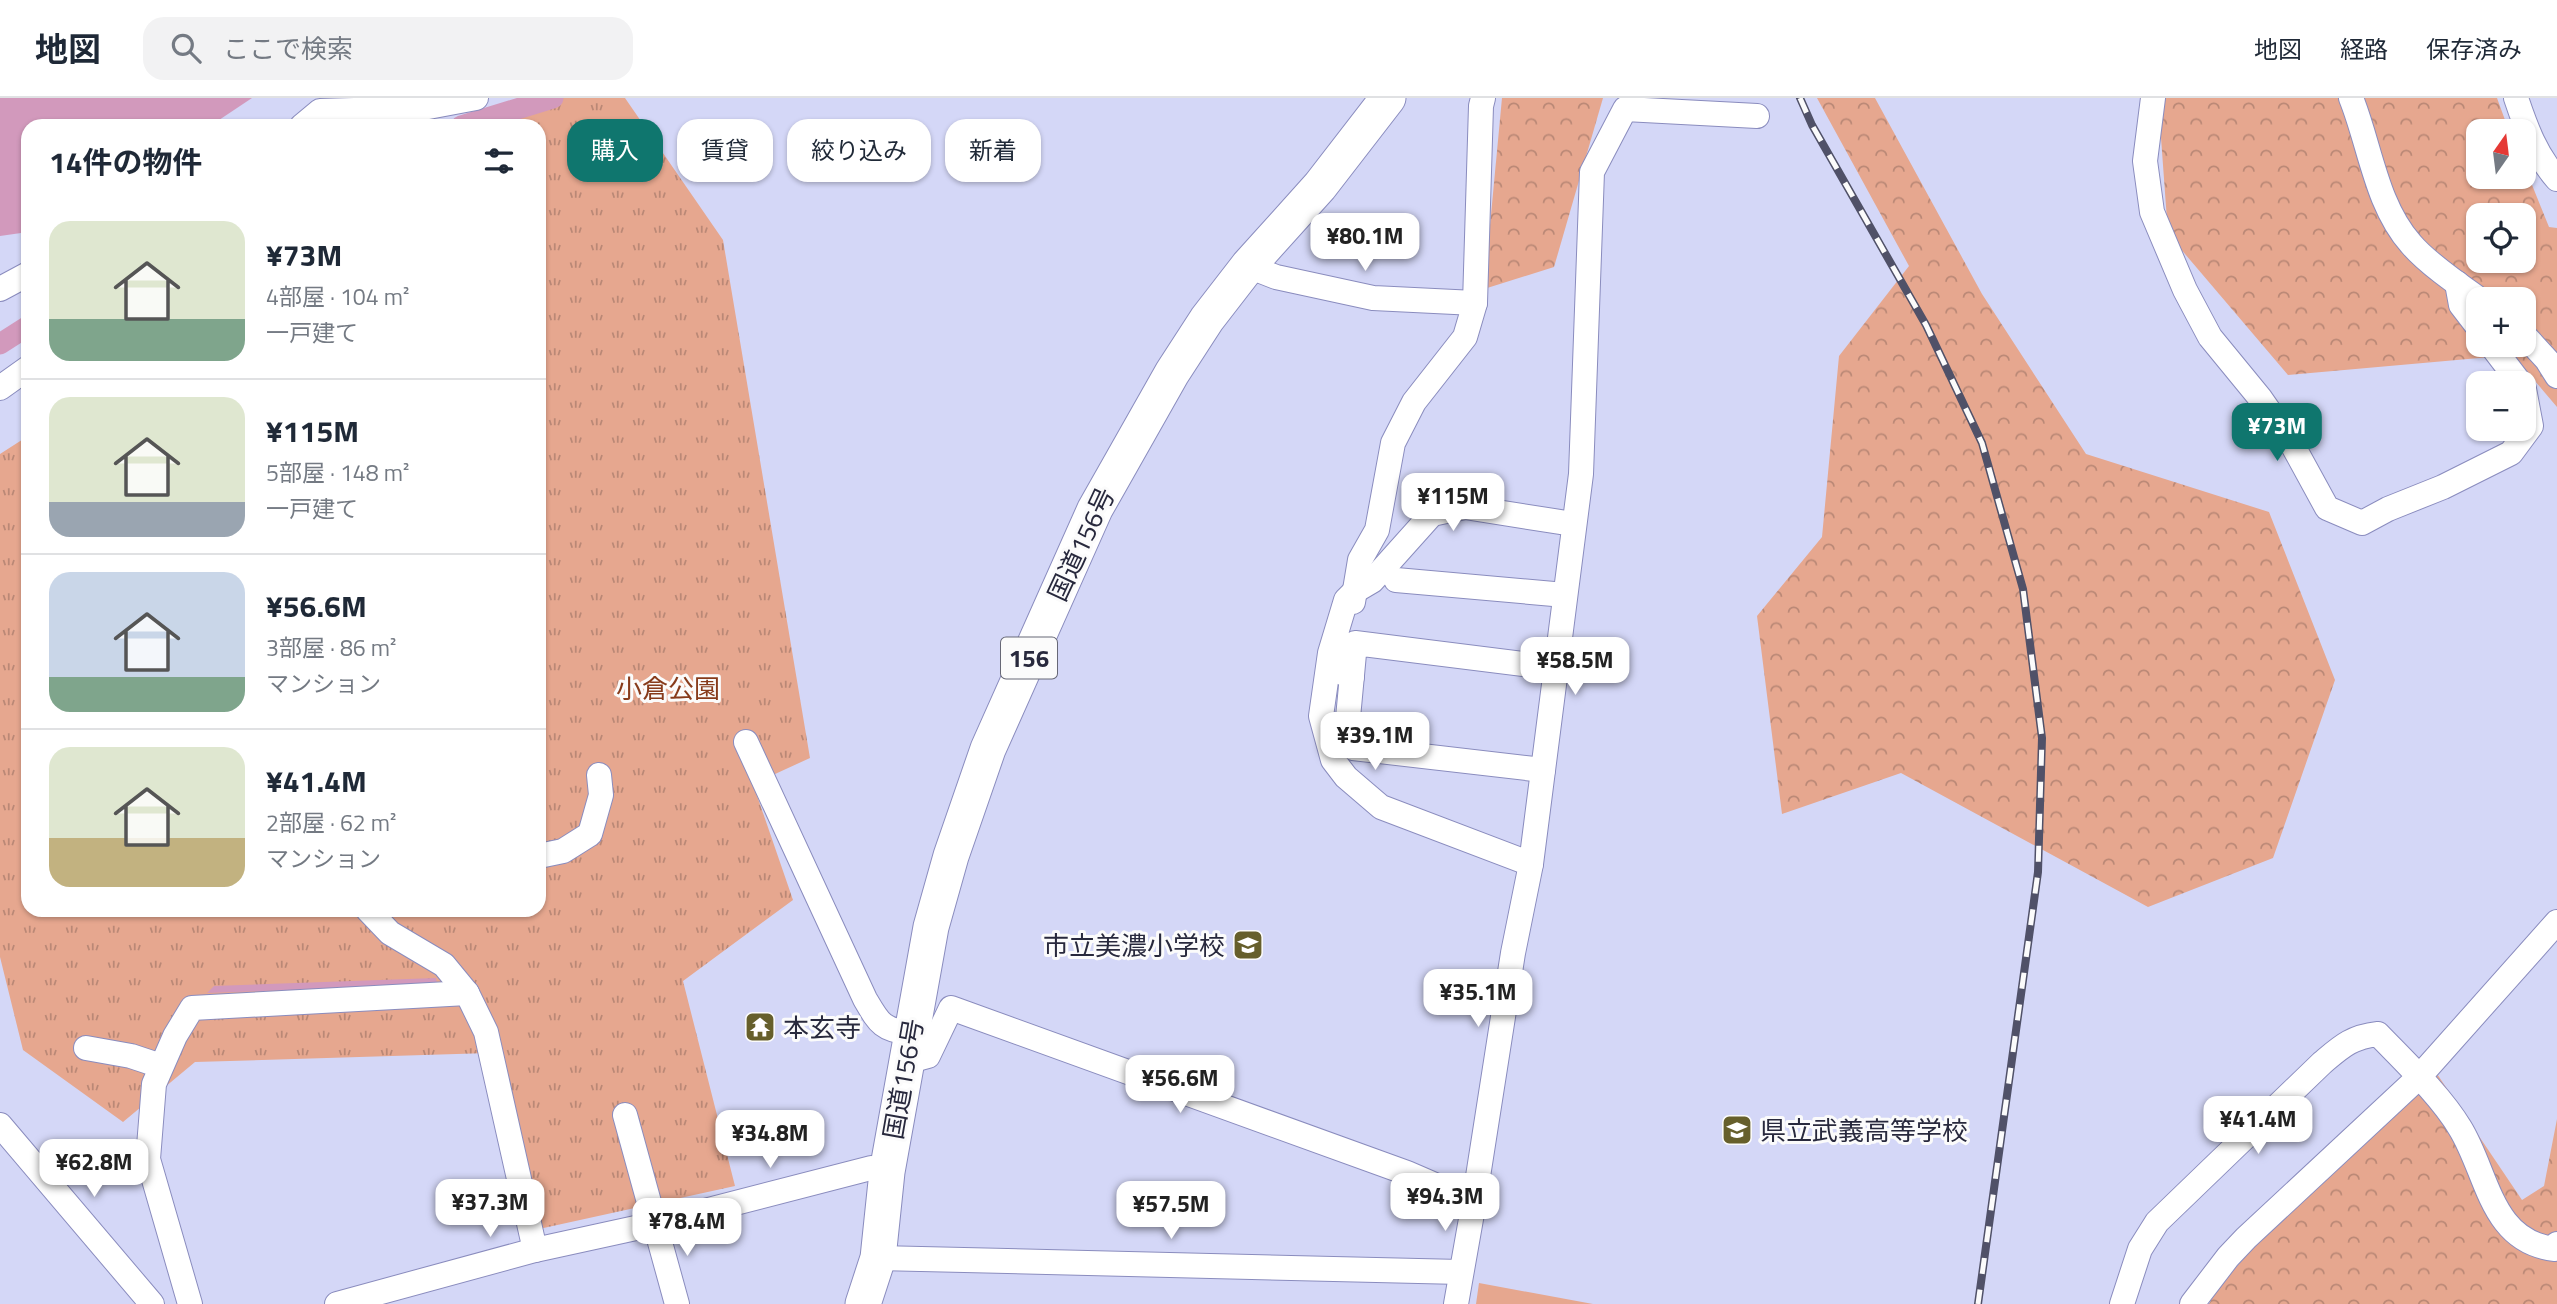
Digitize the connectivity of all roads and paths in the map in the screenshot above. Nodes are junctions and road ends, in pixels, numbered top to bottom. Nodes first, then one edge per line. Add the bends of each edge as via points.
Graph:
1 (476, 98) edge
2 (1388, 98) edge
3 (1483, 98) edge
4 (2153, 98) edge
5 (2351, 98) edge
6 (2516, 98) edge
7 (1757, 116) dead end
8 (311, 119) edge
9 (2557, 179) edge
10 (1248, 265) junction
11 (21, 278) edge
12 (2457, 283) junction
13 (0, 289) edge
14 (2466, 290) edge
15 (1475, 303) junction
16 (2466, 311) edge
17 (2536, 348) edge
18 (21, 373) edge
19 (2557, 376) edge
20 (0, 387) edge
21 (2520, 441) edge
22 (1573, 524) junction
23 (1396, 580) dead end
24 (1355, 591) junction
25 (1564, 595) junction
26 (1555, 668) junction
27 (1352, 677) junction
28 (746, 742) dead end
29 (1543, 770) junction
30 (599, 775) dead end
31 (546, 855) edge
32 (1531, 864) junction
33 (378, 917) edge
34 (2557, 922) edge
35 (467, 993) junction
36 (86, 1048) dead end
37 (908, 1048) junction
38 (161, 1066) junction
39 (2419, 1077) junction
40 (625, 1115) dead end
41 (0, 1125) edge
42 (887, 1172) junction
43 (1474, 1202) junction
44 (654, 1224) junction
45 (2557, 1244) edge
46 (535, 1250) junction
47 (878, 1258) junction
48 (1461, 1272) junction
49 (152, 1304) edge
50 (190, 1304) edge
51 (337, 1304) edge
52 (677, 1304) edge
53 (863, 1304) edge
54 (1456, 1304) edge
55 (2122, 1304) edge
56 (2192, 1304) edge

1 - 8 street via 423,108 320,111
2 - 10 highway, 国道156号 / 156 via 1321,186
3 - 15 street
4 - 21 street via 2145,161 2152,212 2185,290 2210,337 2292,444 2327,508 2362,523 2511,453
5 - 12 street via 2391,212 2411,244
6 - 9 street via 2542,163
7 - 22 street via 1625,109 1591,172 1581,474
10 - 15 street via 1276,277 1373,298
10 - 37 highway, 国道156号 / 156 via 1172,373 1095,509 988,749 931,927
11 - 13 street
12 - 14 street
12 - 16 street
15 - 24 street via 1465,337 1415,402 1393,443 1377,530 1360,560
17 - 19 street
18 - 20 street
22 - 24 street via 1465,507 1432,514 1373,581
22 - 25 street
23 - 25 street
24 - 27 street via 1340,672
24 - 32 street via 1346,600 1330,653 1321,716 1333,760 1381,807
25 - 26 street
26 - 27 street via 1355,643
26 - 29 street
27 - 29 street via 1346,739 1353,748
28 - 37 street via 865,999 877,1020
29 - 32 street
30 - 31 street via 601,795 590,834 563,851
32 - 43 street
33 - 35 street via 380,926 444,965
34 - 39 street
35 - 38 street via 192,1008
35 - 46 street via 486,1032
36 - 38 street
37 - 42 highway, 国道156号 / 156
37 - 43 street via 928,1055 950,1008 1382,1164
38 - 50 street via 154,1084 148,1159
39 - 45 street via 2461,1128 2501,1217 2528,1242 2555,1249
39 - 55 street via 2378,1034 2351,1039 2157,1222 2140,1249
39 - 56 street via 2246,1238
40 - 44 street
41 - 49 street
42 - 44 street via 871,1168
42 - 47 highway, 国道156号 / 156
43 - 48 street
44 - 46 street
44 - 52 street
46 - 51 street
47 - 48 street
47 - 53 highway, 国道156号 / 156
48 - 54 street

